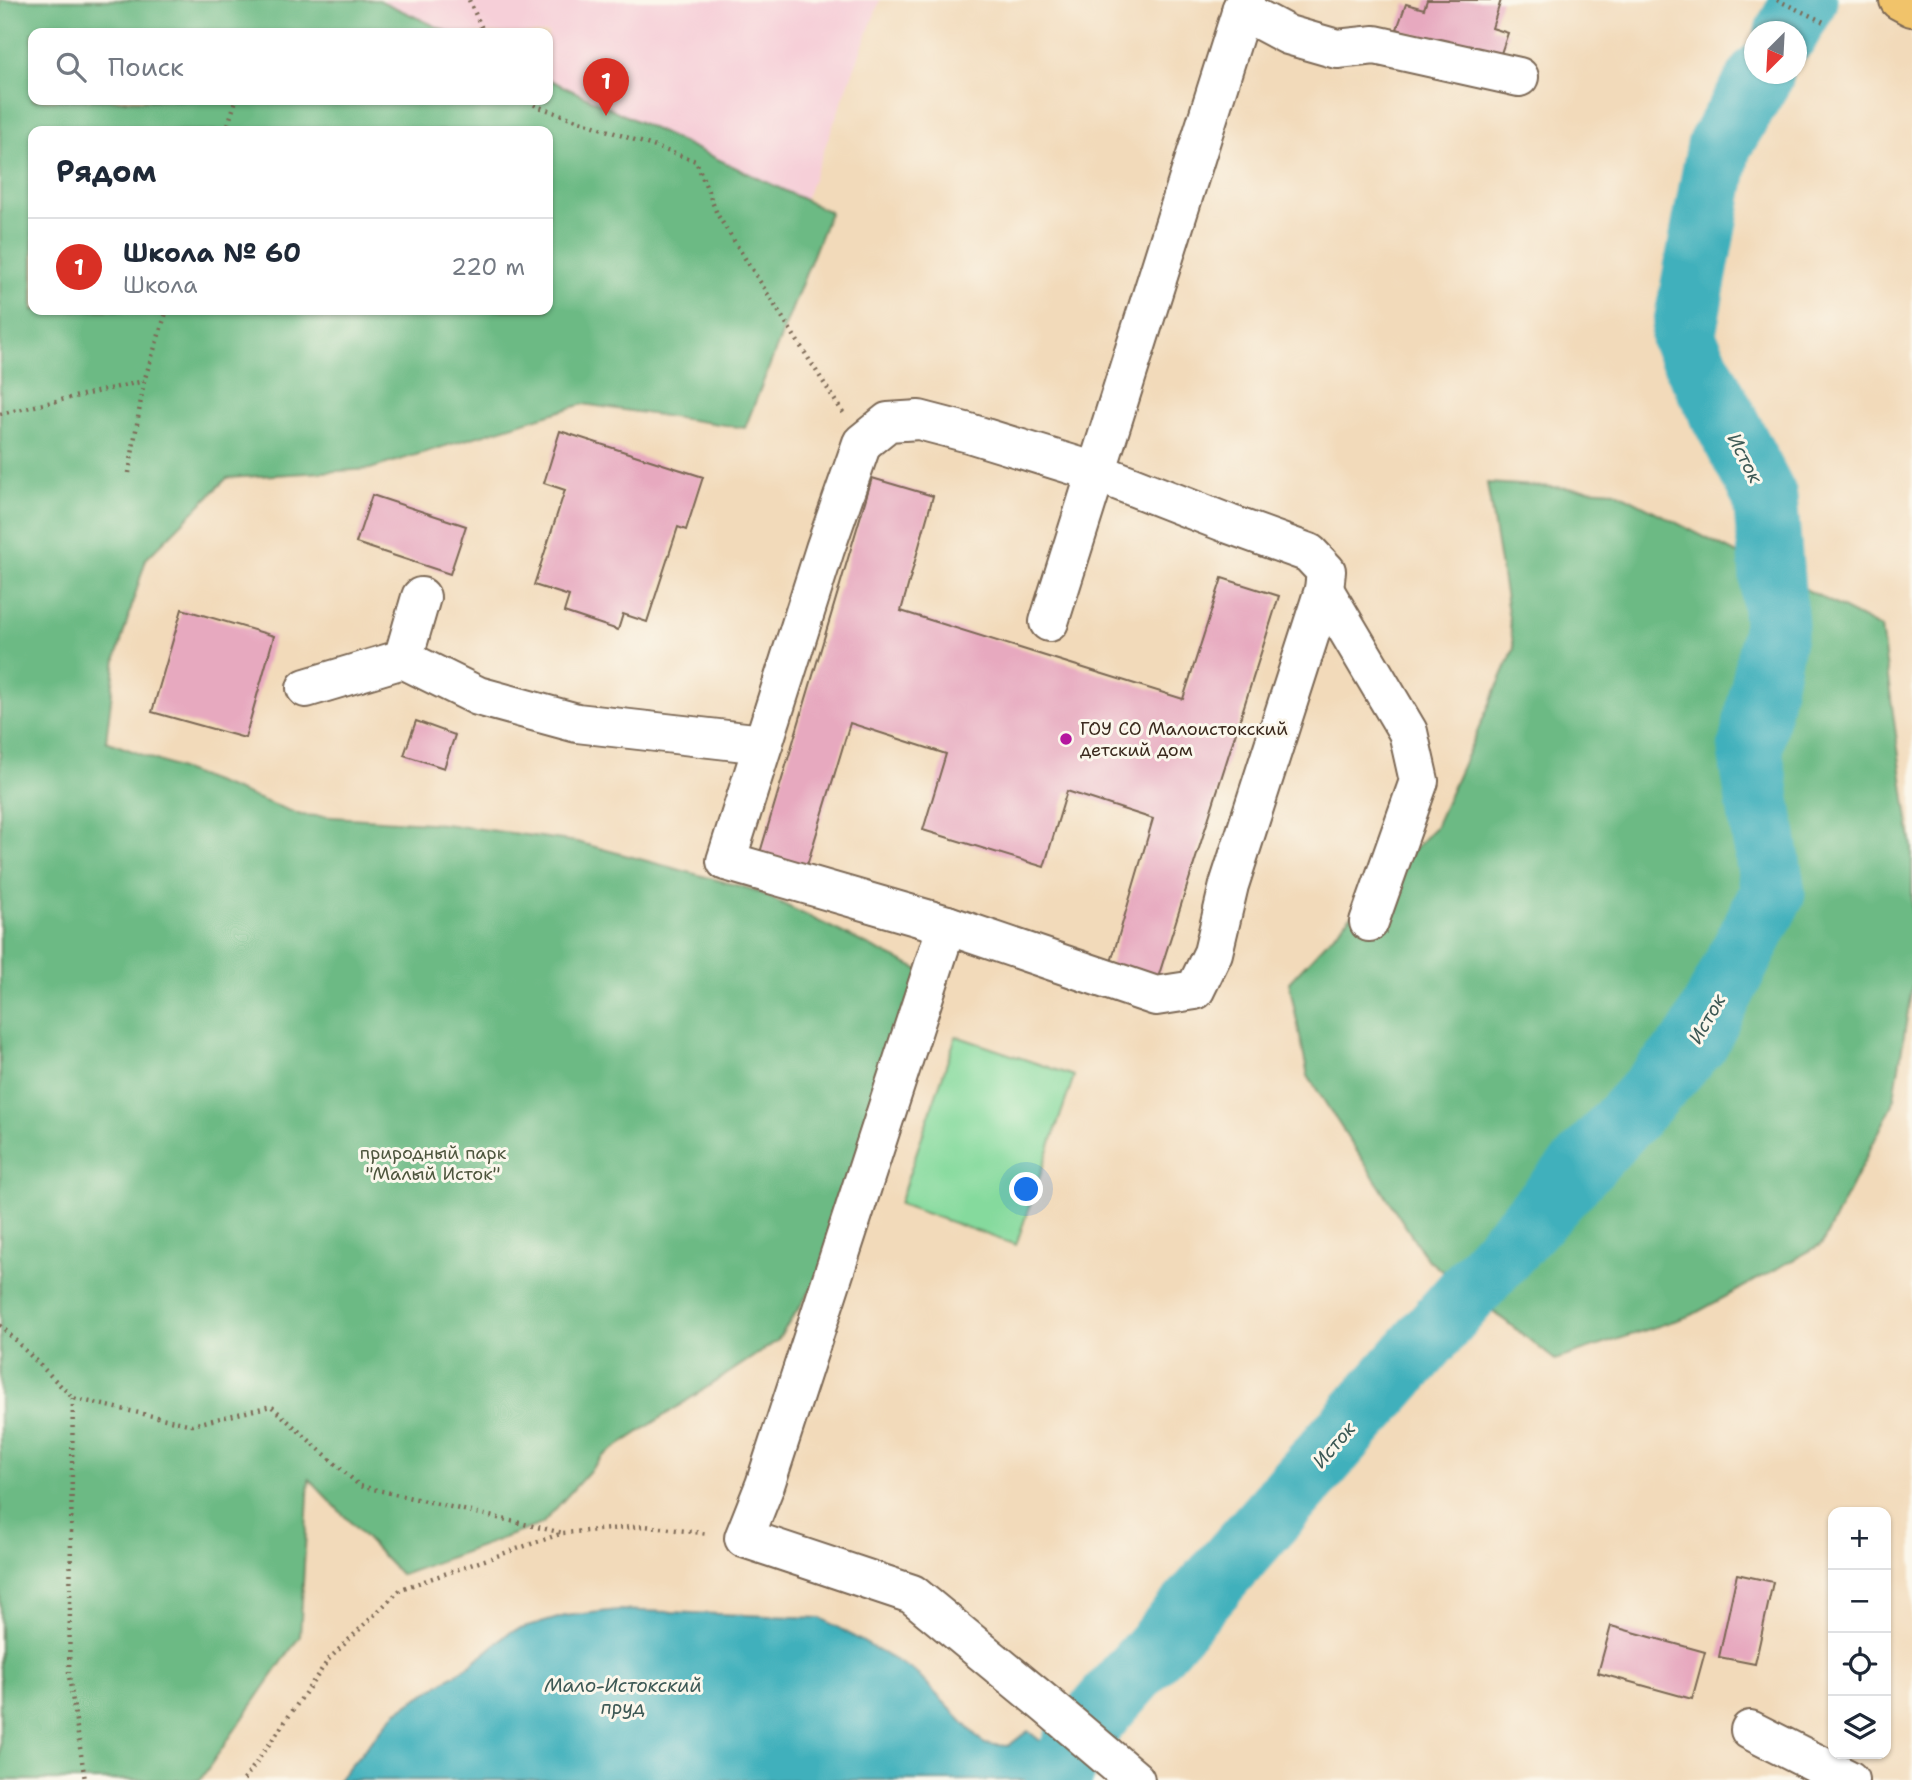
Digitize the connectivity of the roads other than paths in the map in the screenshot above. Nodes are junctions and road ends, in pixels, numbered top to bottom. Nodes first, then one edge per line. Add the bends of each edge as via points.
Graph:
1 (1243, 5) edge
2 (1519, 77) dead end
3 (1096, 472) junction
4 (1324, 590) junction
5 (421, 597) dead end
6 (1049, 622) dead end
7 (403, 659) junction
8 (306, 688) dead end
9 (763, 744) junction
10 (1369, 922) dead end
11 (947, 925) junction
12 (1750, 1730) dead end
13 (1121, 1768) edge
14 (1849, 1780) edge

1 - 2 lane via 1287,35 1336,49 1375,45
1 - 3 lane
3 - 4 lane via 1310,553 1326,571
3 - 6 lane
3 - 9 lane via 919,420 888,422 862,443
4 - 10 lane via 1408,732 1419,781
4 - 11 lane via 1228,885 1213,953 1195,990 1156,996
5 - 7 lane
7 - 8 lane
7 - 9 lane via 478,696 577,723
9 - 11 lane via 726,861
11 - 13 lane via 744,1538 912,1594
12 - 14 lane

